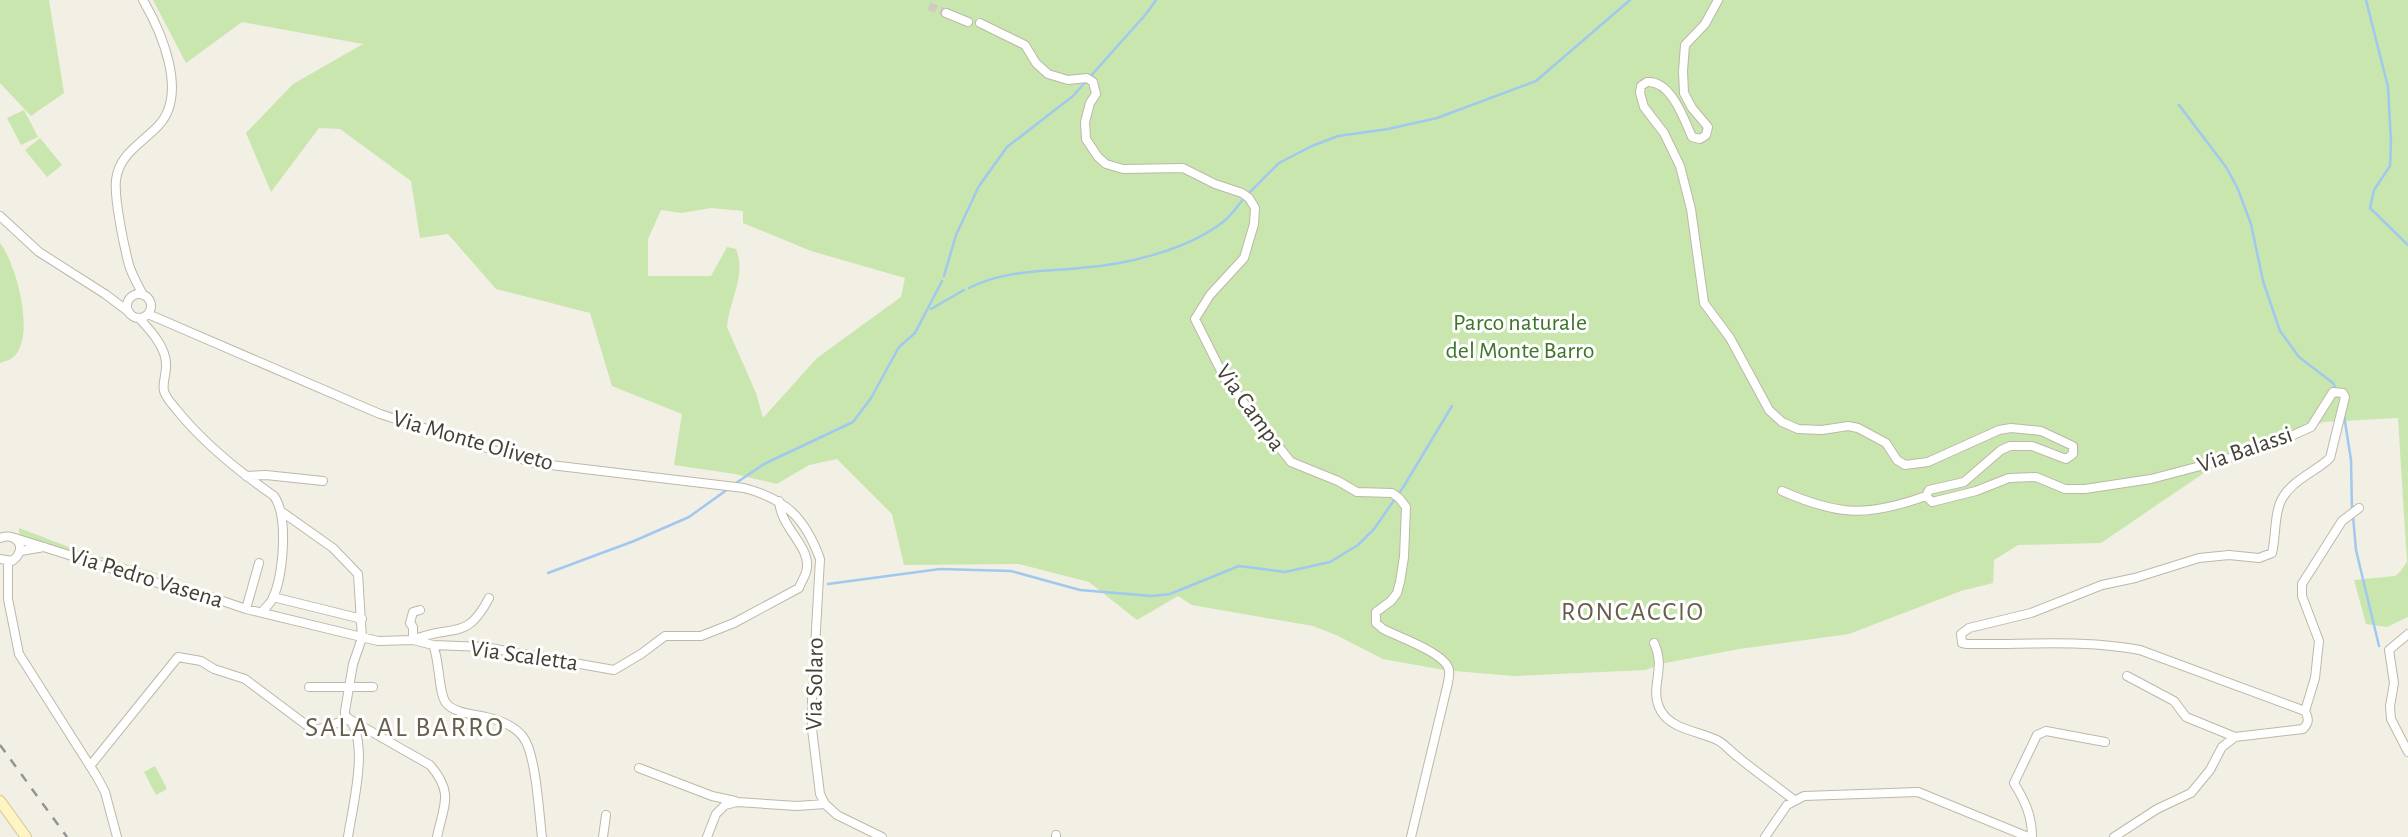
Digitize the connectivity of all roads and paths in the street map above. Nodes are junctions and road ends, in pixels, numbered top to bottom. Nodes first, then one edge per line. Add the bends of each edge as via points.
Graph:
1 (143, 0) edge
2 (1718, 0) edge
3 (946, 13) tunnel mouth
4 (968, 22) dead end
5 (981, 23) dead end
6 (0, 216) edge
7 (130, 268) junction
8 (105, 293) junction
9 (143, 295) junction
10 (131, 298) junction
11 (151, 304) junction
12 (129, 312) junction
13 (145, 315) junction
14 (172, 325) junction
15 (246, 476) junction
16 (323, 481) dead end
17 (1782, 491) dead end
18 (1926, 496) junction
19 (783, 504) junction
20 (2359, 508) dead end
21 (282, 512) junction
22 (5, 536) edge
23 (47, 547) junction
24 (21, 551) junction
25 (4, 560) edge
26 (259, 563) dead end
27 (274, 597) junction
28 (489, 598) dead end
29 (246, 609) junction
30 (420, 610) dead end
31 (262, 611) junction
32 (362, 619) junction
33 (2408, 634) edge
34 (362, 638) junction
35 (413, 640) junction
36 (1654, 643) dead end
37 (433, 645) junction
38 (2127, 676) dead end
39 (350, 686) junction
40 (309, 687) dead end
41 (373, 687) dead end
42 (2305, 711) junction
43 (351, 720) junction
44 (2235, 737) junction
45 (2105, 743) dead end
46 (2408, 752) edge
47 (90, 766) junction
48 (639, 768) dead end
49 (1794, 800) junction
50 (0, 801) edge
51 (737, 802) junction
52 (825, 804) junction
53 (606, 815) dead end
54 (26, 837) edge
55 (117, 837) edge
56 (348, 837) edge
57 (437, 837) edge
58 (542, 837) edge
59 (603, 837) edge
60 (708, 837) edge
61 (882, 837) edge
62 (1411, 837) edge
63 (1765, 837) edge
64 (2030, 837) edge
65 (2114, 837) edge

1 - 7 street via 166,47 171,86 170,104 160,124 126,155 116,179
2 - 18 street via 1705,24 1685,45 1684,93 1708,127 1706,135 1692,137 1678,107 1659,84 1647,82 1640,93 1680,166 1704,303 1737,348 1769,410 1798,429 1858,428 1885,443 1905,465 1928,462 2011,428 2041,431 2073,446 2073,454 2066,459 2032,446 2010,446 1964,482 1929,489
3 - 4 street
5 - 62 street, Via Campa via 1025,45 1048,74 1090,80 1096,94 1085,122 1086,139 1107,164 1123,169 1182,168 1249,198 1255,208 1244,258 1195,319 1225,379 1291,462 1357,492 1392,494 1406,507 1400,583 1391,601 1376,612 1376,624 1432,652 1449,670
6 - 8 street via 39,252
7 - 9 street
7 - 10 street
8 - 10 street
8 - 12 street
9 - 10 street
9 - 11 street
10 - 12 street
11 - 13 street
11 - 14 street
12 - 13 street
13 - 14 street, Via Monte Oliveto
13 - 15 street via 164,355 167,398 200,436
14 - 19 street, Via Monte Oliveto via 380,414 534,463 744,488
15 - 16 street
15 - 21 street via 274,496
17 - 18 street via 1828,509 1863,511 1881,511
18 - 42 street, Via Balassi via 1932,502 2025,476 2065,489 2151,479 2280,441 2311,427 2330,395 2343,393 2345,402 2330,458 2285,494 2279,504 2272,553 2259,558 2199,558 2102,585 2031,613 1969,628 1961,639 1968,644 2133,649
19 - 37 street, Via Scaletta via 779,513 802,546 807,567 799,588 734,623 701,636 665,636 614,670 484,648
19 - 52 street, Via Solaro via 802,522 820,559 813,729 816,778
20 - 42 street via 2342,521 2302,584 2319,641
21 - 27 street via 281,568
21 - 32 street via 333,548 358,574
22 - 23 street, Via Pedro Vasena
22 - 24 street via 19,542
23 - 24 street, Via Pedro Vasena
23 - 29 street, Via Pedro Vasena
24 - 25 street via 15,559
25 - 47 street via 19,654
26 - 29 street, Via Pedro Vasena
27 - 31 street
27 - 32 street
28 - 35 street, Via Scaletta via 480,616 464,629
29 - 31 street, Via Pedro Vasena
30 - 35 street via 413,612 410,623
31 - 34 street, Via Pedro Vasena
32 - 34 street
33 - 46 street via 2389,650 2389,659 2394,683 2391,719
34 - 35 street, Via Pedro Vasena
34 - 39 street
35 - 37 street, Via Pedro Vasena
36 - 49 street via 1660,655 1656,695 1666,718 1720,741
37 - 58 street via 446,704 494,719 523,736 530,753
38 - 44 street via 2174,701 2186,717
39 - 40 street
39 - 41 street
39 - 43 street via 345,715
42 - 44 street via 2308,724 2303,729
43 - 47 street via 313,730 245,680 201,661 178,657
43 - 56 street via 360,748
43 - 57 street via 407,750 439,776 446,789
44 - 65 street via 2222,747 2191,793
45 - 64 street via 2046,731 2037,735 2014,783 2032,824
47 - 55 street via 105,792
48 - 51 street
49 - 63 street
49 - 64 street via 1918,792
50 - 54 main road
51 - 52 street
51 - 60 street via 716,814
52 - 61 street via 837,815
53 - 59 street

